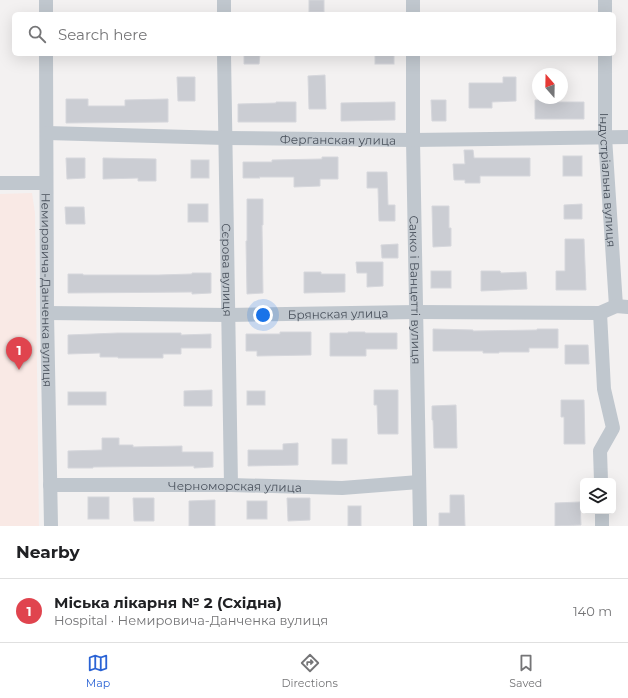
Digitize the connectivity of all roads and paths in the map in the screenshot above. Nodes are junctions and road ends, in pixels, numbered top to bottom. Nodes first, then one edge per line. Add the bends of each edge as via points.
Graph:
1 (46, 0) edge
2 (224, 0) edge
3 (413, 0) edge
4 (605, 0) edge
5 (46, 12) edge
6 (224, 12) edge
7 (413, 12) edge
8 (605, 12) edge
9 (46, 56) edge
10 (224, 56) edge
11 (413, 56) edge
12 (605, 56) edge
13 (47, 134) junction
14 (605, 137) junction
15 (628, 137) edge
16 (225, 138) junction
17 (413, 140) junction
18 (46, 183) junction
19 (0, 184) edge
20 (622, 307) edge
21 (416, 312) junction
22 (47, 313) junction
23 (600, 313) junction
24 (228, 315) junction
25 (601, 478) edge
26 (419, 482) junction
27 (50, 485) junction
28 (231, 485) junction
29 (602, 514) edge
30 (50, 526) edge
31 (420, 526) edge
32 (602, 526) edge

1 - 5 street
2 - 6 street
3 - 7 street
4 - 8 street
9 - 13 street, Немировича-Данченка вулиця
10 - 16 street, Сєрова вулиця
11 - 17 street, Сакко і Ванцетті вулиця
12 - 14 street, Індустріальна вулиця
13 - 16 street, Ферганская улица
13 - 18 street, Немировича-Данченка вулиця
14 - 15 street, Ферганская улица
14 - 17 street, Ферганская улица
14 - 20 street, Індустріальна вулиця
16 - 17 street, Ферганская улица
16 - 24 street, Сєрова вулиця
17 - 21 street, Сакко і Ванцетті вулиця
18 - 19 street
18 - 22 street, Немировича-Данченка вулиця
20 - 23 street, Брянская улица
21 - 23 street, Брянская улица
21 - 24 street, Брянская улица
21 - 26 street, Сакко і Ванцетті вулиця
22 - 24 street, Брянская улица
22 - 27 street, Немировича-Данченка вулиця
23 - 25 street via 604,389 613,428 600,451
24 - 28 street, Сєрова вулиця
26 - 28 street, Черноморская улица via 342,488
26 - 31 street, Сакко і Ванцетті вулиця
27 - 28 street, Черноморская улица
27 - 30 street, Немировича-Данченка вулиця
29 - 32 street

